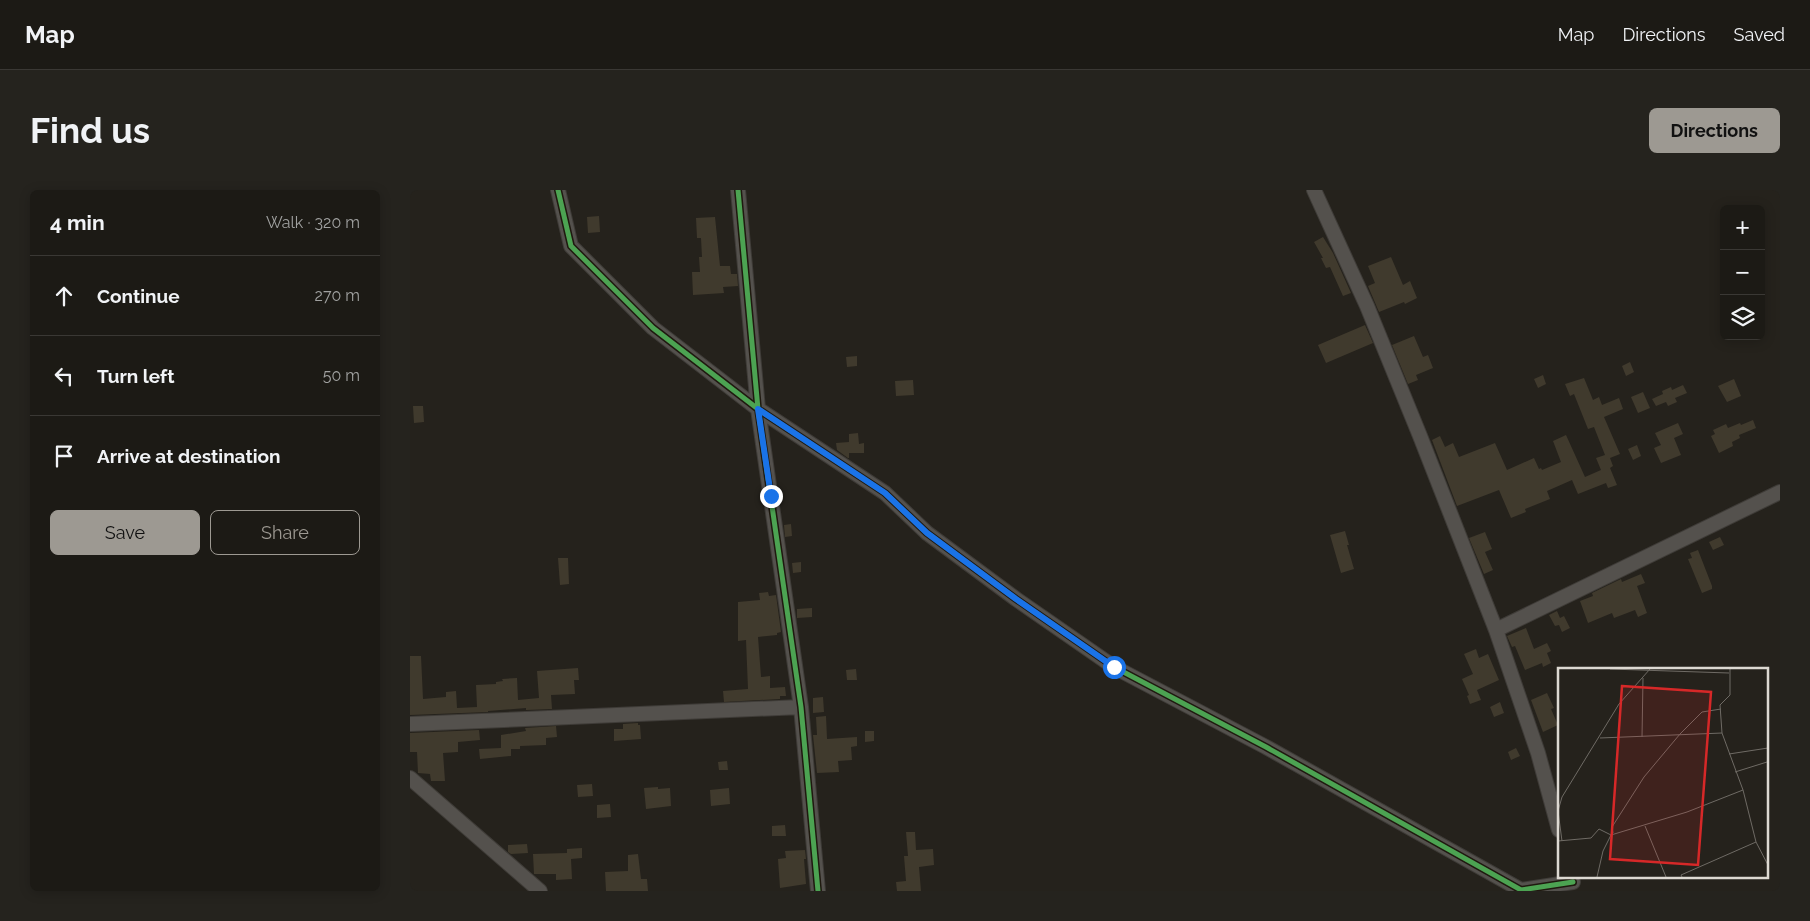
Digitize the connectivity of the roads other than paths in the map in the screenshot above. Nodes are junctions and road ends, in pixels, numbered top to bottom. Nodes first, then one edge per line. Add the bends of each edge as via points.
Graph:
1 (558, 190) edge
2 (738, 190) edge
3 (1314, 190) edge
4 (758, 409) junction
5 (1780, 492) edge
6 (1496, 630) junction
7 (801, 707) junction
8 (410, 724) edge
9 (410, 778) edge
10 (1558, 826) edge
11 (1576, 883) edge
12 (540, 891) edge
13 (818, 891) edge

1 - 4 street via 570,246 654,328
2 - 4 street
3 - 6 street via 1381,341
4 - 7 street
4 - 11 street via 885,493 927,533 1114,667 1521,890
5 - 6 street
6 - 10 street via 1538,753
7 - 8 street
7 - 13 street
9 - 12 street

